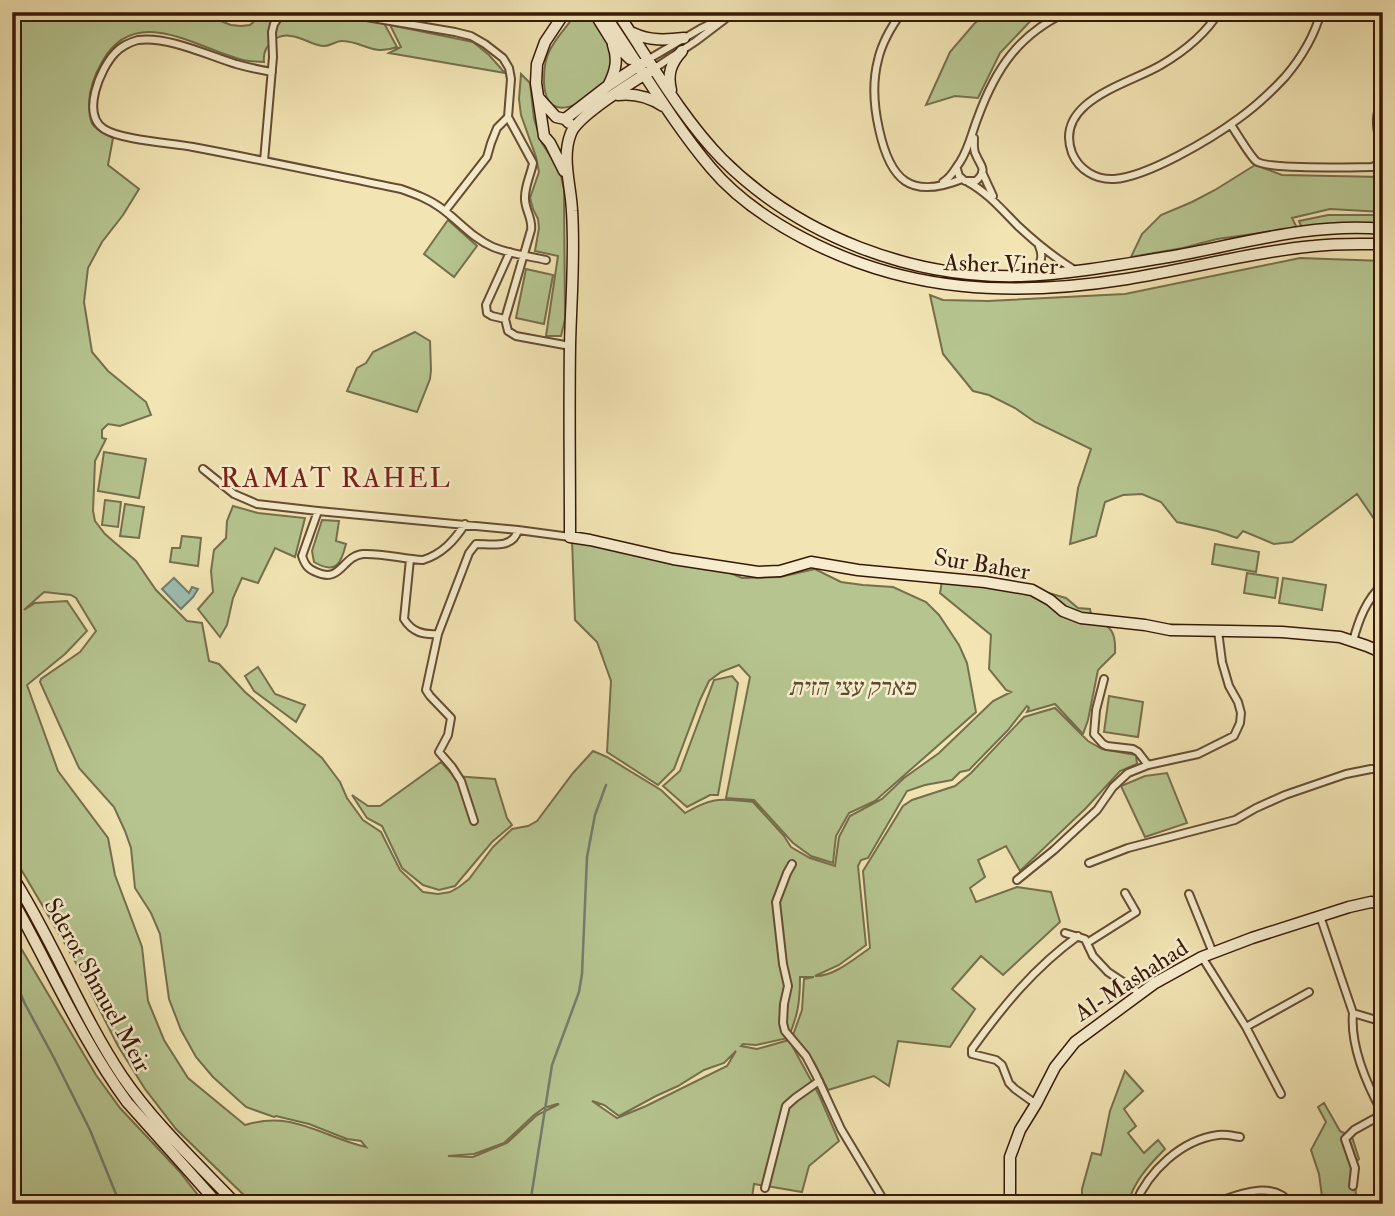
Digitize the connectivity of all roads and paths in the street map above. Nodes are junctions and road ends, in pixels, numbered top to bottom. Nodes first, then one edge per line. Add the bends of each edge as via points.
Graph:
1 (282, 12) edge
2 (337, 12) edge
3 (594, 12) edge
4 (603, 12) edge
5 (617, 12) edge
6 (734, 12) edge
7 (902, 12) edge
8 (1067, 12) edge
9 (1219, 12) edge
10 (1321, 12) edge
11 (563, 16) edge
12 (630, 31) junction
13 (684, 38) junction
14 (612, 41) junction
15 (681, 51) junction
16 (649, 59) junction
17 (655, 68) junction
18 (642, 70) junction
19 (272, 72) junction
20 (608, 85) junction
21 (536, 91) junction
22 (672, 93) junction
23 (614, 96) junction
24 (1383, 98) edge
25 (669, 110) junction
26 (508, 117) junction
27 (560, 118) junction
28 (1231, 125) junction
29 (974, 129) junction
30 (544, 131) junction
31 (569, 136) junction
32 (550, 143) junction
33 (963, 158) junction
34 (977, 159) junction
35 (264, 162) junction
36 (957, 169) junction
37 (982, 172) junction
38 (568, 181) junction
39 (965, 181) junction
40 (936, 187) junction
41 (1000, 206) junction
42 (445, 211) junction
43 (1383, 229) edge
44 (1035, 242) junction
45 (1383, 244) edge
46 (510, 252) junction
47 (524, 255) junction
48 (546, 260) dead end
49 (1076, 271) junction
50 (1026, 275) junction
51 (505, 319) junction
52 (570, 345) junction
53 (203, 469) dead end
54 (318, 512) junction
55 (465, 524) junction
56 (518, 530) junction
57 (570, 537) junction
58 (410, 559) junction
59 (1383, 584) edge
60 (1218, 631) junction
61 (438, 634) junction
62 (1353, 640) junction
63 (1383, 653) edge
64 (1104, 679) dead end
65 (1148, 765) junction
66 (1383, 769) edge
67 (474, 821) dead end
68 (1089, 863) dead end
69 (792, 864) dead end
70 (12, 876) edge
71 (1017, 880) dead end
72 (1125, 893) dead end
73 (1189, 894) dead end
74 (12, 899) edge
75 (1383, 902) edge
76 (1320, 916) junction
77 (1065, 933) dead end
78 (1078, 936) junction
79 (1087, 943) junction
80 (1213, 953) junction
81 (1202, 957) junction
82 (1309, 992) dead end
83 (1141, 994) junction
84 (1353, 1013) junction
85 (1383, 1022) edge
86 (1246, 1027) junction
87 (819, 1081) junction
88 (1281, 1094) dead end
89 (1036, 1104) junction
90 (1383, 1114) edge
91 (1240, 1137) dead end
92 (1353, 1186) dead end
93 (765, 1188) dead end
94 (218, 1204) edge
95 (236, 1204) edge
96 (886, 1204) edge
97 (1010, 1204) edge
98 (1135, 1204) edge
99 (1211, 1204) edge
100 (1291, 1204) edge

1 - 19 street via 272,32
2 - 26 street via 478,40 509,68
3 - 14 main road
4 - 18 main road, Asher Viner
5 - 12 main road, Asher Viner
6 - 13 street
6 - 15 street
7 - 40 street via 878,58 874,83 878,126 895,173 909,183
8 - 29 street via 1035,30 1014,49 996,75
9 - 28 street via 1177,55 1086,103 1076,114 1070,139 1077,163 1086,172 1112,179 1162,163
10 - 28 street via 1309,43 1291,70
11 - 21 main road via 540,55
12 - 13 main road via 644,38
12 - 16 main road, Asher Viner
13 - 16 street
14 - 18 main road
14 - 20 main road via 617,61
15 - 17 street
15 - 22 main road via 669,73
16 - 17 main road, Asher Viner
16 - 18 main road
17 - 18 main road
17 - 22 main road, Asher Viner
18 - 20 main road
18 - 23 main road
18 - 25 main road, Asher Viner
19 - 35 street
19 - 35 street via 178,45 136,40 115,53 106,66 92,105 98,124 107,131
20 - 27 main road
21 - 27 main road
21 - 30 main road
22 - 50 main road, Asher Viner via 700,133 741,176 820,229 872,253 916,264 970,274
23 - 25 main road via 644,97
23 - 31 main road
24 - 28 street via 1376,126 1381,160 1372,167 1263,164 1256,161
25 - 45 main road, Asher Viner via 711,169 774,221 857,263 934,284 1052,288 1314,246
26 - 42 street via 497,128 487,157
26 - 47 street via 533,163 525,197 533,223
27 - 30 main road via 546,123
27 - 31 main road via 569,124
29 - 33 street
29 - 34 street
30 - 32 main road
31 - 32 main road via 561,145
31 - 38 main road
32 - 38 main road
33 - 34 street
33 - 36 street
34 - 37 street
35 - 42 street via 401,189
36 - 39 street
36 - 40 street
37 - 39 street via 975,181
37 - 41 street
38 - 52 main road via 573,279
39 - 40 street
39 - 41 street
41 - 44 street
42 - 46 street via 492,247
43 - 49 main road, Asher Viner via 1311,230
44 - 49 street
44 - 50 street via 1041,261
46 - 47 street
46 - 51 street via 486,305 487,313
47 - 48 street
47 - 51 street
49 - 50 main road, Asher Viner
51 - 52 street via 511,335
52 - 57 main road
53 - 54 street via 234,494 257,504
54 - 55 street
54 - 58 street via 302,556 316,572 335,574 355,555
55 - 56 street
55 - 58 street via 442,551 423,560
56 - 57 street
56 - 61 street via 512,541 476,544 469,553
57 - 60 main road, Sur Baher via 758,572 811,562 985,582 1032,590 1081,618
58 - 61 street via 404,619 426,635
59 - 62 street via 1360,615
60 - 62 main road, Sur Baher via 1318,634
60 - 65 street via 1228,686 1241,713 1234,736 1198,754
61 - 67 street via 426,690 451,718 439,752 461,781
62 - 63 main road, Sur Baher
64 - 65 street via 1094,734 1107,746 1133,749
65 - 71 street via 1128,773 1097,810
66 - 68 street via 1346,774 1285,795 1235,820
69 - 87 street via 776,902 788,986 783,1023
70 - 95 main road, Sderot Shmuel Meir via 124,1079
72 - 79 street via 1136,912
73 - 80 street
74 - 94 main road, Sderot Shmuel Meir via 115,1085
75 - 76 main road, Al-Mashahad
76 - 80 main road, Al-Mashahad
76 - 84 street
77 - 78 street
78 - 79 street
78 - 89 street via 1033,973 972,1049 972,1054 1002,1065 1009,1083
79 - 83 street via 1108,972
80 - 81 main road, Al-Mashahad
81 - 83 main road, Al-Mashahad
81 - 86 street
82 - 86 street
83 - 89 main road, Al-Mashahad via 1075,1042 1055,1067
84 - 85 street
84 - 90 street via 1352,1028 1369,1088
86 - 88 street
87 - 93 street via 786,1106
87 - 96 street via 841,1129
89 - 97 main road, Al-Mashahad via 1010,1157
90 - 92 street via 1345,1139 1355,1168
91 - 98 street via 1202,1139 1175,1154 1144,1184
99 - 100 street via 1263,1191 1277,1192

